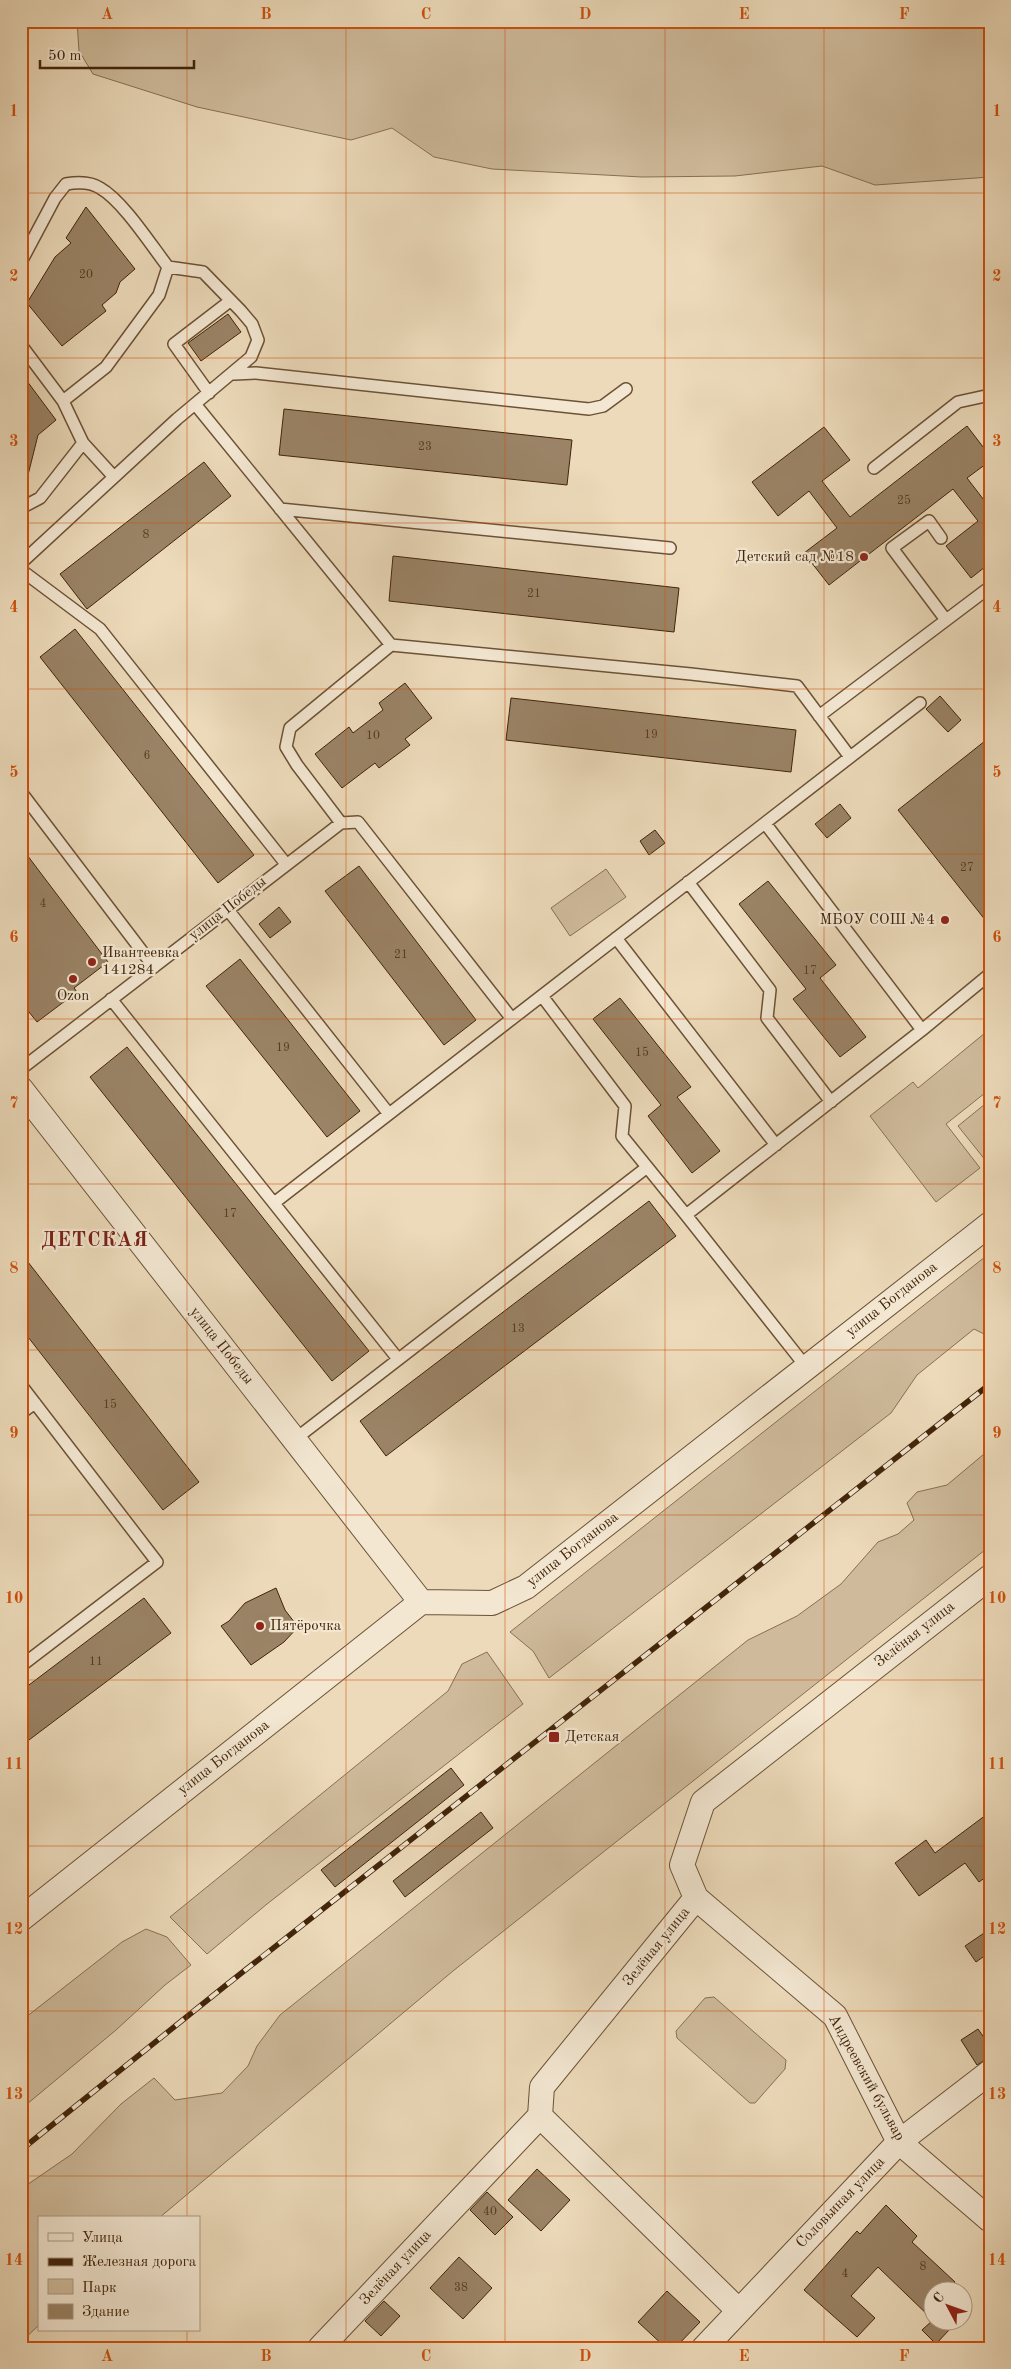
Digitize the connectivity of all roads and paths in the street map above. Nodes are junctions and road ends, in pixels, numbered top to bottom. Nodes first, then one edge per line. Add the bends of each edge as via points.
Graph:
1 (21, 262) edge
2 (168, 267) junction
3 (230, 301) junction
4 (21, 345) edge
5 (234, 374) junction
6 (626, 389) dead end
7 (209, 393) junction
8 (990, 396) edge
9 (63, 401) junction
10 (195, 404) junction
11 (83, 443) junction
12 (874, 468) dead end
13 (114, 477) junction
14 (21, 508) edge
15 (280, 509) junction
16 (941, 538) dead end
17 (670, 548) dead end
18 (21, 563) edge
19 (21, 570) edge
20 (990, 587) edge
21 (946, 620) junction
22 (390, 645) junction
23 (920, 703) dead end
24 (819, 716) junction
25 (850, 757) junction
26 (21, 792) edge
27 (341, 823) junction
28 (765, 823) junction
29 (286, 864) junction
30 (688, 882) junction
31 (228, 910) junction
32 (616, 938) junction
33 (154, 967) junction
34 (990, 974) edge
35 (542, 996) junction
36 (112, 999) junction
37 (512, 1019) junction
38 (922, 1030) junction
39 (21, 1069) edge
40 (22, 1093) edge
41 (831, 1102) junction
42 (389, 1114) junction
43 (776, 1145) junction
44 (646, 1168) junction
45 (274, 1203) junction
46 (686, 1215) junction
47 (990, 1224) edge
48 (398, 1359) junction
49 (807, 1368) junction
50 (21, 1385) edge
51 (35, 1403) junction
52 (21, 1413) edge
53 (294, 1440) junction
54 (990, 1577) edge
55 (421, 1602) junction
56 (21, 1666) edge
57 (696, 1898) junction
58 (21, 1919) edge
59 (990, 2072) edge
60 (540, 2116) junction
61 (899, 2142) junction
62 (990, 2220) edge
63 (738, 2311) junction
64 (320, 2348) edge
65 (704, 2348) edge

1 - 2 lane via 55,198 66,184 78,182 99,187 115,200
2 - 3 lane via 203,272
2 - 9 lane via 159,295 106,367
3 - 5 lane via 252,324 258,340 252,357
3 - 7 lane via 174,344
4 - 9 lane
5 - 6 lane via 256,373 589,409 603,406
5 - 7 lane
7 - 10 lane
8 - 12 lane via 958,402
9 - 11 lane
10 - 13 lane
10 - 15 lane
11 - 13 lane
11 - 14 lane via 40,498
13 - 18 lane
15 - 17 lane
15 - 22 lane
16 - 21 lane via 929,521 892,548
19 - 29 lane via 100,629
20 - 21 lane
21 - 24 lane
22 - 24 lane via 796,686
22 - 27 lane via 290,728 286,747
23 - 25 lane
24 - 25 lane
25 - 28 lane
26 - 33 lane
27 - 29 lane, улица Победы
27 - 37 lane via 358,822
28 - 30 lane
28 - 38 lane
29 - 31 lane, улица Победы
30 - 32 lane
30 - 41 lane via 770,990 767,1018
31 - 33 lane, улица Победы
31 - 42 lane
32 - 35 lane
32 - 43 lane
33 - 36 lane, улица Победы
34 - 38 lane
35 - 37 lane
35 - 44 lane via 625,1106 622,1136
36 - 39 lane, улица Победы
36 - 45 lane
37 - 42 lane
38 - 41 lane
40 - 53 street, улица Победы
41 - 43 lane
42 - 45 lane
43 - 46 lane
44 - 46 lane
44 - 48 lane
45 - 48 lane
46 - 49 lane
47 - 49 street, улица Богданова
48 - 53 lane
49 - 55 street, улица Богданова via 526,1587 492,1603
50 - 51 lane
51 - 52 lane
51 - 56 lane via 158,1562
53 - 55 street, улица Победы
54 - 57 street, Зелёная улица via 703,1802 682,1866
55 - 58 street, улица Богданова via 67,1891
57 - 60 street, Зелёная улица via 542,2087
57 - 61 street, Андреевский бульвар via 835,2016
59 - 61 street, Соловьиная улица
60 - 63 street
60 - 64 street, Зелёная улица
61 - 62 street, Андреевский бульвар
61 - 63 street, Соловьиная улица
63 - 65 street, Соловьиная улица

